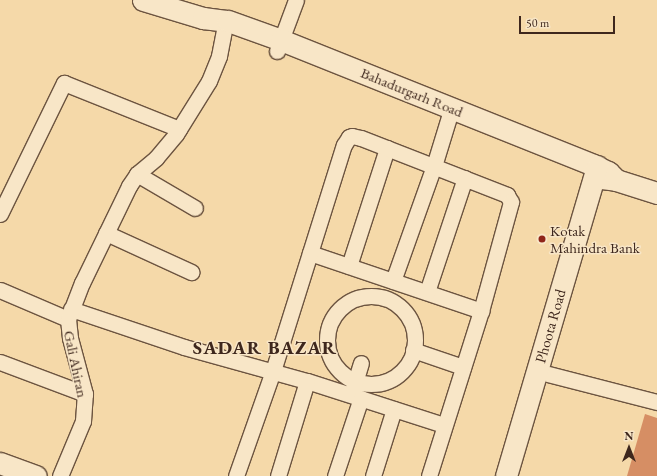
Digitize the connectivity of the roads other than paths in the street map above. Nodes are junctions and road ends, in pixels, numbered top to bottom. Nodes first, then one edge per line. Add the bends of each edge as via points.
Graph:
1 (143, 0) edge
2 (296, 0) edge
3 (225, 26) junction
4 (279, 45) junction
5 (449, 117) junction
6 (179, 129) junction
7 (387, 148) junction
8 (434, 166) junction
9 (137, 174) junction
10 (604, 175) junction
11 (465, 178) junction
12 (657, 193) edge
13 (195, 208) dead end
14 (0, 214) edge
15 (106, 232) junction
16 (310, 253) junction
17 (349, 266) junction
18 (191, 272) dead end
19 (392, 281) junction
20 (0, 290) edge
21 (427, 292) junction
22 (385, 298) junction
23 (481, 310) junction
24 (69, 314) junction
25 (414, 350) junction
26 (0, 362) edge
27 (362, 363) dead end
28 (463, 367) junction
29 (273, 371) junction
30 (548, 374) junction
31 (307, 381) junction
32 (356, 381) junction
33 (85, 394) junction
34 (356, 397) junction
35 (657, 402) edge
36 (394, 409) junction
37 (444, 425) junction
38 (0, 463) edge
39 (36, 476) edge
40 (60, 476) edge
41 (236, 476) edge
42 (278, 476) edge
43 (335, 476) edge
44 (373, 476) edge
45 (429, 476) edge
46 (506, 476) edge
47 (518, 476) edge

1 - 3 street, Bahadurgarh Road
2 - 4 street
3 - 4 street, Bahadurgarh Road
3 - 6 street via 219,56 209,81
4 - 5 street, Bahadurgarh Road
4 - 10 street, Bahadurgarh Road
5 - 8 street
5 - 10 street, Bahadurgarh Road
6 - 9 street via 167,146
6 - 14 street via 64,83
7 - 8 street
7 - 16 street via 356,137 349,137 346,140
7 - 17 street
8 - 11 street
8 - 19 street
9 - 13 street
9 - 15 street
10 - 12 street, Bahadurgarh Road
10 - 30 street, Phoota Road
10 - 46 street, Phoota Road
11 - 21 street
11 - 23 street via 507,194 512,202
15 - 18 street
15 - 24 street
16 - 17 street
16 - 29 street
17 - 19 street
19 - 21 street
19 - 22 street
20 - 24 street, Gali Ahiran
21 - 23 street
22 - 25 street via 398,305 409,316 414,330
22 - 32 street via 370,295 356,298 343,305 333,317 328,330 330,358 338,369
23 - 28 street
24 - 29 street
24 - 33 street, Gali Ahiran via 69,333
25 - 28 street
25 - 32 street via 402,371 390,379 377,383
26 - 33 street
27 - 32 street
28 - 37 street
29 - 31 street
29 - 41 street
30 - 35 street
30 - 47 street, Phoota Road
31 - 34 street
31 - 42 street
32 - 34 street
33 - 40 street, Gali Ahiran via 83,420
34 - 36 street
34 - 43 street
36 - 37 street
36 - 44 street
37 - 45 street
38 - 39 street

